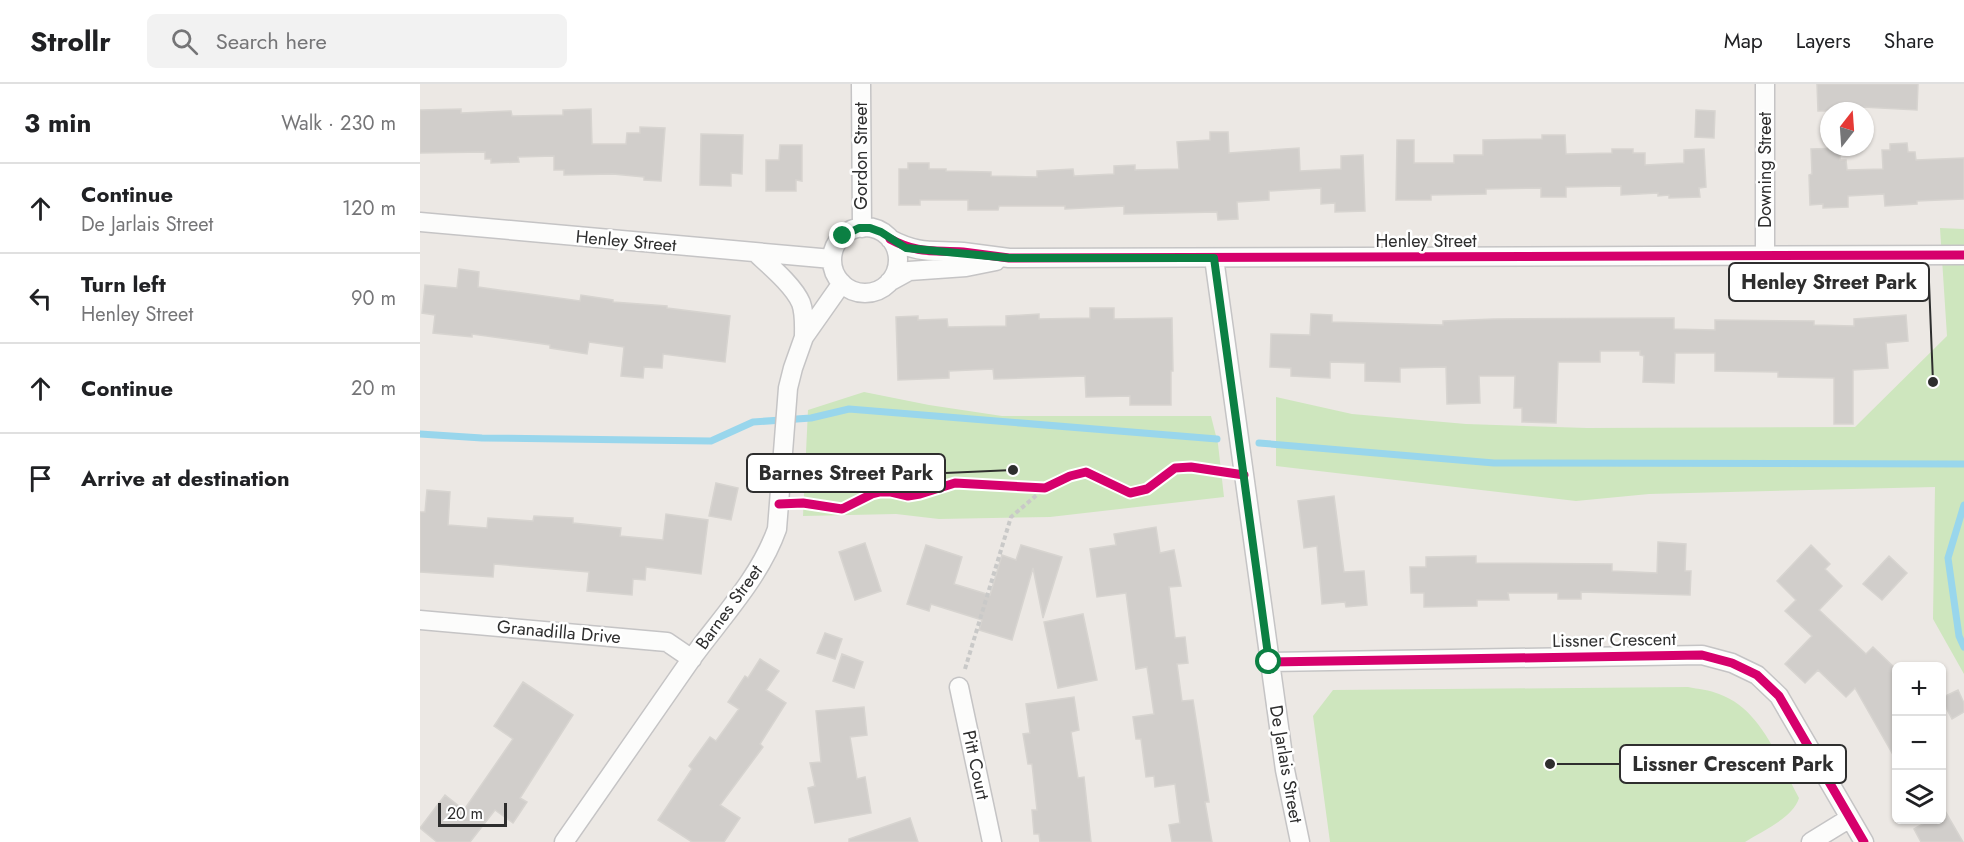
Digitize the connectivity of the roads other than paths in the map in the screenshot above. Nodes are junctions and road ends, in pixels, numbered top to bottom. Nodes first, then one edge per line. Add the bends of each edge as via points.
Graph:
1 (861, 84) edge
2 (1765, 84) edge
3 (420, 222) edge
4 (862, 228) junction
5 (890, 239) junction
6 (756, 253) junction
7 (1964, 255) edge
8 (1765, 256) junction
9 (1009, 258) junction
10 (1214, 258) junction
11 (832, 259) junction
12 (890, 282) junction
13 (842, 283) junction
14 (804, 337) junction
15 (420, 620) edge
16 (692, 659) junction
17 (1269, 662) junction
18 (959, 687) road end
19 (1850, 818) junction
20 (564, 842) edge
21 (992, 842) edge
22 (1300, 842) edge
23 (1811, 842) edge
24 (1864, 842) edge

1 - 4 street, Gordon Street
2 - 8 street, Downing Street
3 - 6 street, Henley Street
4 - 5 street via 876,229
4 - 11 street via 843,236
5 - 9 street, Henley Street via 906,248
5 - 12 street via 898,261
6 - 11 street, Henley Street
6 - 14 street, Barnes Street via 801,302
7 - 8 street, Henley Street
8 - 10 street, Henley Street
9 - 10 street, Henley Street
9 - 12 street, Henley Street via 909,272
10 - 17 street, De Jarlais Street
11 - 13 street
12 - 13 street via 875,292 863,293
13 - 14 street, Barnes Street
14 - 16 street, Barnes Street via 788,388 777,529 761,565
15 - 16 street, Granadilla Drive via 667,642
16 - 20 street, Barnes Street
17 - 19 street, Lissner Crescent via 1702,655 1732,663 1756,675 1779,696
17 - 22 street, De Jarlais Street
18 - 21 street, Pitt Court
19 - 23 street
19 - 24 street, Lissner Crescent

